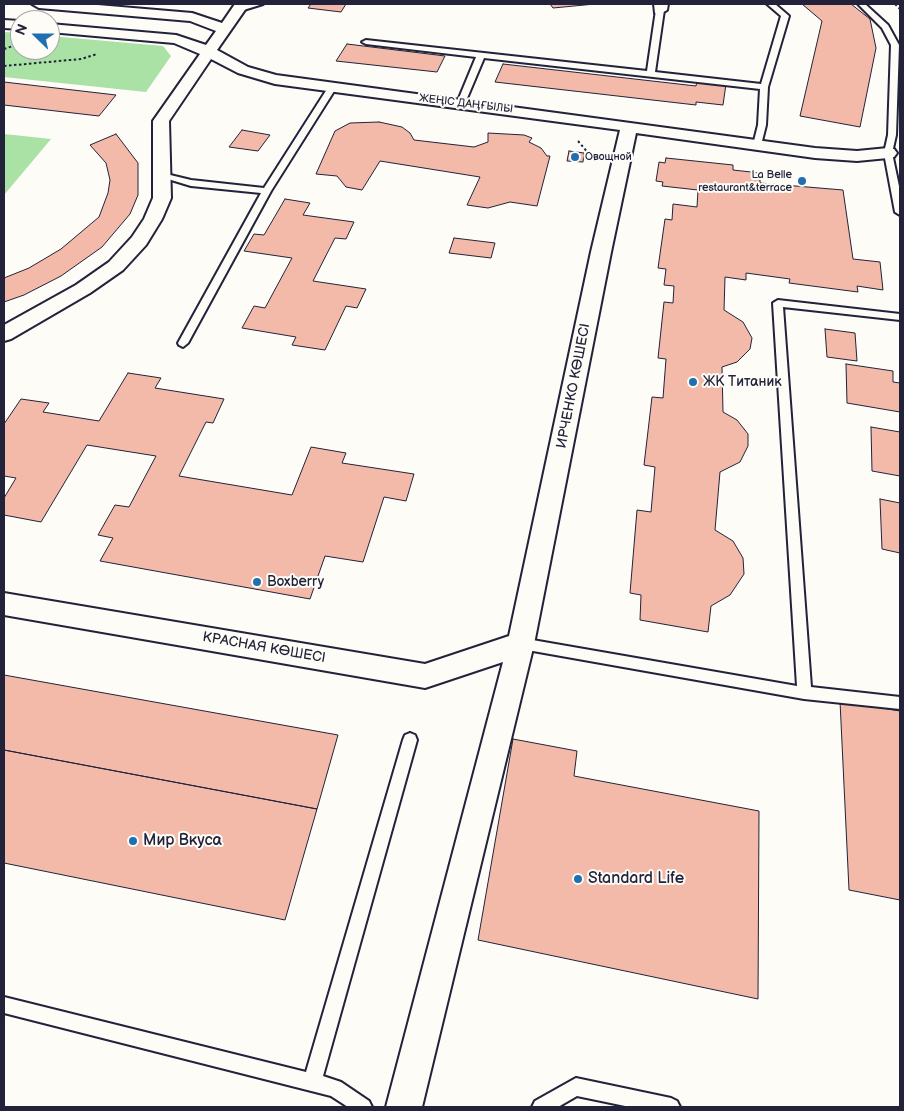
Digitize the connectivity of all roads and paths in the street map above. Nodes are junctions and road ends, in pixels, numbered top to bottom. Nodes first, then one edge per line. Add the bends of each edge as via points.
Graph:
1 (39, 4) edge
2 (259, 4) edge
3 (772, 4) edge
4 (861, 4) edge
5 (894, 4) edge
6 (240, 7) edge
7 (661, 7) edge
8 (900, 9) edge
9 (60, 29) edge
10 (224, 29) junction
11 (366, 42) dead end
12 (207, 51) junction
13 (99, 54) dead end
14 (481, 55) junction
15 (4, 66) edge
16 (651, 74) junction
17 (764, 87) junction
18 (332, 88) junction
19 (462, 103) junction
20 (629, 127) junction
21 (574, 138) dead end
22 (757, 145) junction
23 (888, 153) junction
24 (596, 162) dead end
25 (162, 176) junction
26 (267, 192) junction
27 (900, 212) edge
28 (900, 317) edge
29 (4, 334) edge
30 (183, 343) dead end
31 (4, 604) edge
32 (521, 644) junction
33 (804, 693) junction
34 (900, 703) edge
35 (410, 740) dead end
36 (4, 1005) edge
37 (312, 1082) junction
38 (363, 1107) edge
39 (404, 1107) edge
40 (541, 1107) edge
41 (671, 1107) edge

1 - 10 street via 192,17
2 - 6 lane
3 - 17 lane via 785,16
4 - 23 lane via 885,26 895,44 892,135
5 - 8 path
6 - 10 street
7 - 16 lane
9 - 12 street, ЖЕҢІС ДАҢҒЫЛЫ via 176,39
10 - 12 street
11 - 14 lane
12 - 18 street, ЖЕҢІС ДАҢҒЫЛЫ via 248,72
12 - 25 street via 161,121
13 - 15 path via 81,59
14 - 16 lane
14 - 19 lane
16 - 17 lane
17 - 22 lane via 762,125
18 - 19 street, ЖЕҢІС ДАҢҒЫЛЫ
18 - 26 lane
19 - 20 street, ЖЕҢІС ДАҢҒЫЛЫ
20 - 22 street, ЖЕҢІС ДАҢҒЫЛЫ
20 - 32 street, ИРЧЕНКО КӨШЕСІ
21 - 24 path
22 - 23 street, ЖЕҢІС ДАҢҒЫЛЫ via 857,156
23 - 27 lane
25 - 26 lane via 191,183
25 - 29 street via 162,198 153,219 139,241 116,266 49,310
26 - 30 lane
28 - 33 lane via 778,304
31 - 32 street, КРАСНАЯ КӨШЕСІ via 425,676
32 - 33 lane
32 - 39 street, ИРЧЕНКО КӨШЕСІ
33 - 34 lane
35 - 37 lane
36 - 37 lane
37 - 38 lane via 335,1088
40 - 41 lane via 576,1087

